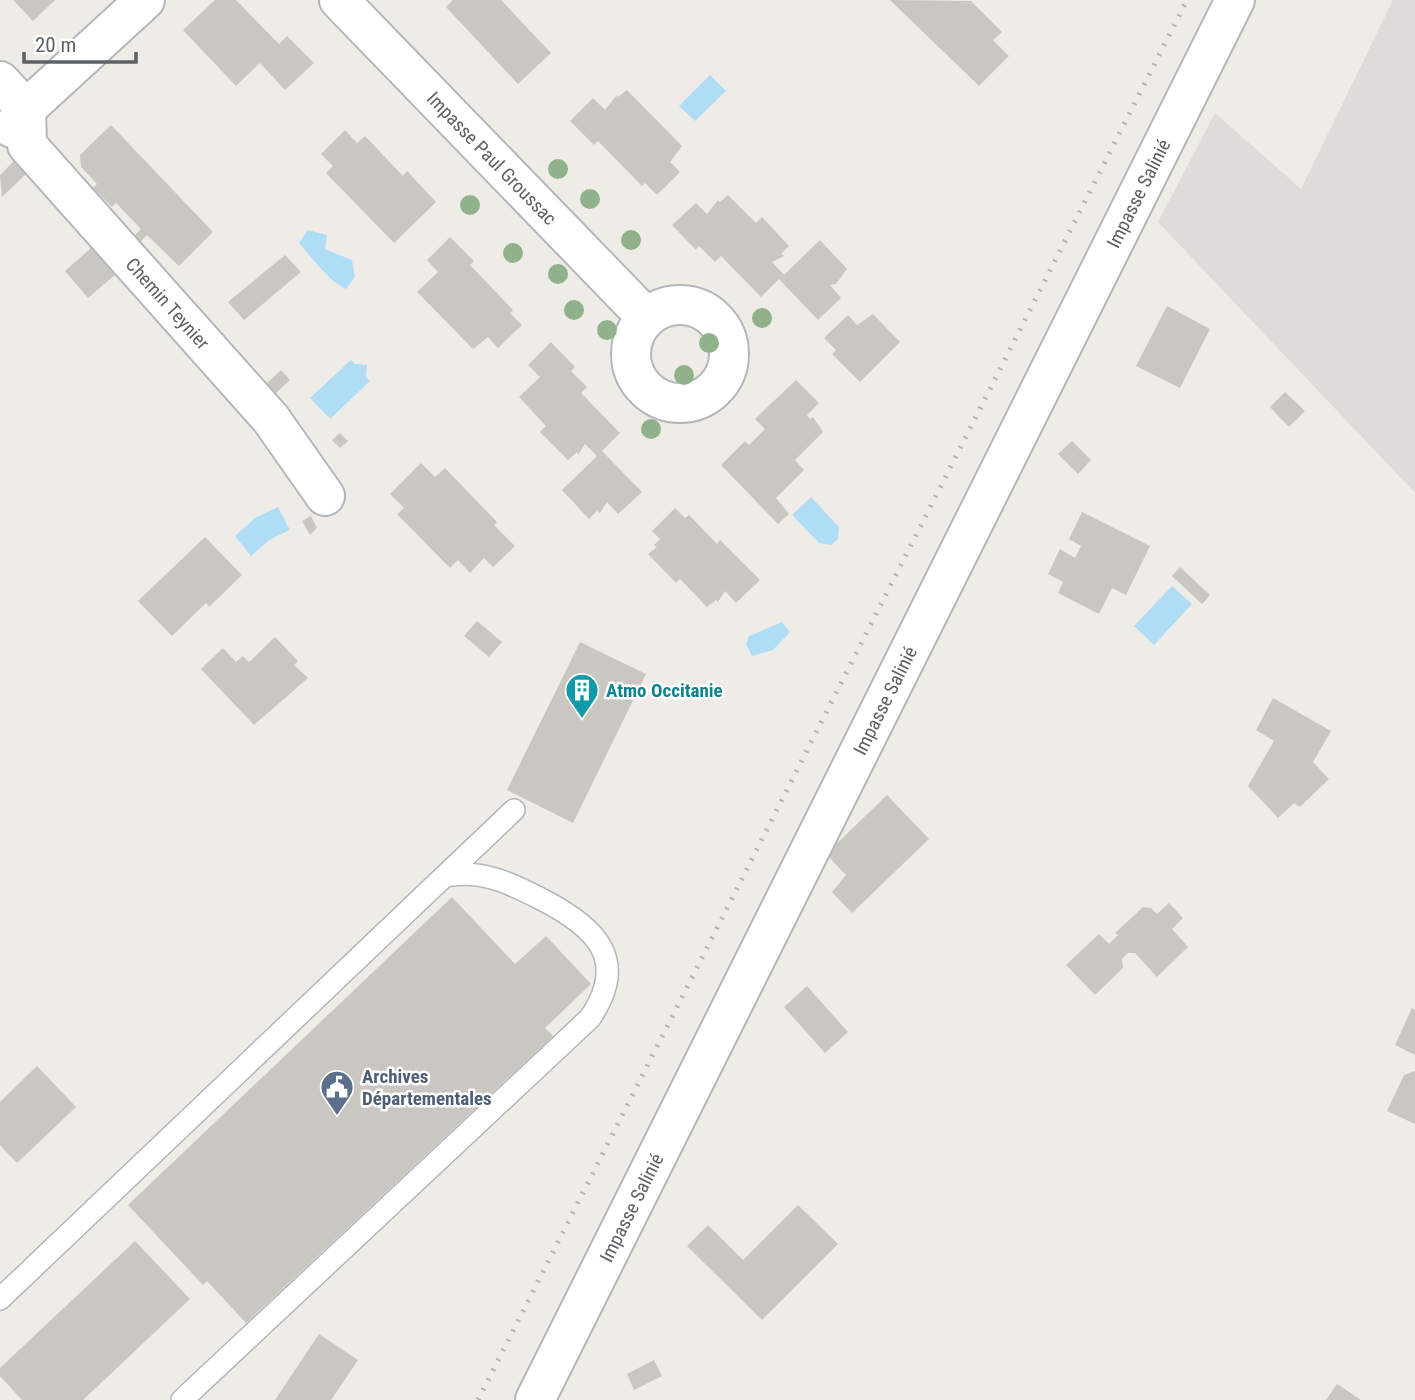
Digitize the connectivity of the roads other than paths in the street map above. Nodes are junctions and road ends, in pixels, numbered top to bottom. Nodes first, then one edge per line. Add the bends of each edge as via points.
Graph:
1 (145, 0) edge
2 (340, 0) edge
3 (1235, 0) edge
4 (0, 81) edge
5 (26, 109) junction
6 (0, 144) edge
7 (646, 317) dead end
8 (325, 496) dead end
9 (514, 810) dead end
10 (444, 876) junction
11 (0, 1299) edge
12 (182, 1400) edge
13 (535, 1400) edge

1 - 5 street
2 - 7 street, Impasse Paul Groussac
3 - 13 street, Impasse Salinié
4 - 5 street
5 - 6 street
5 - 8 street, Chemin Teynier via 27,145 271,419
9 - 10 lane
10 - 11 lane
10 - 12 lane via 465,872 487,875 513,884 585,924 598,940 607,969 601,1002 590,1018

